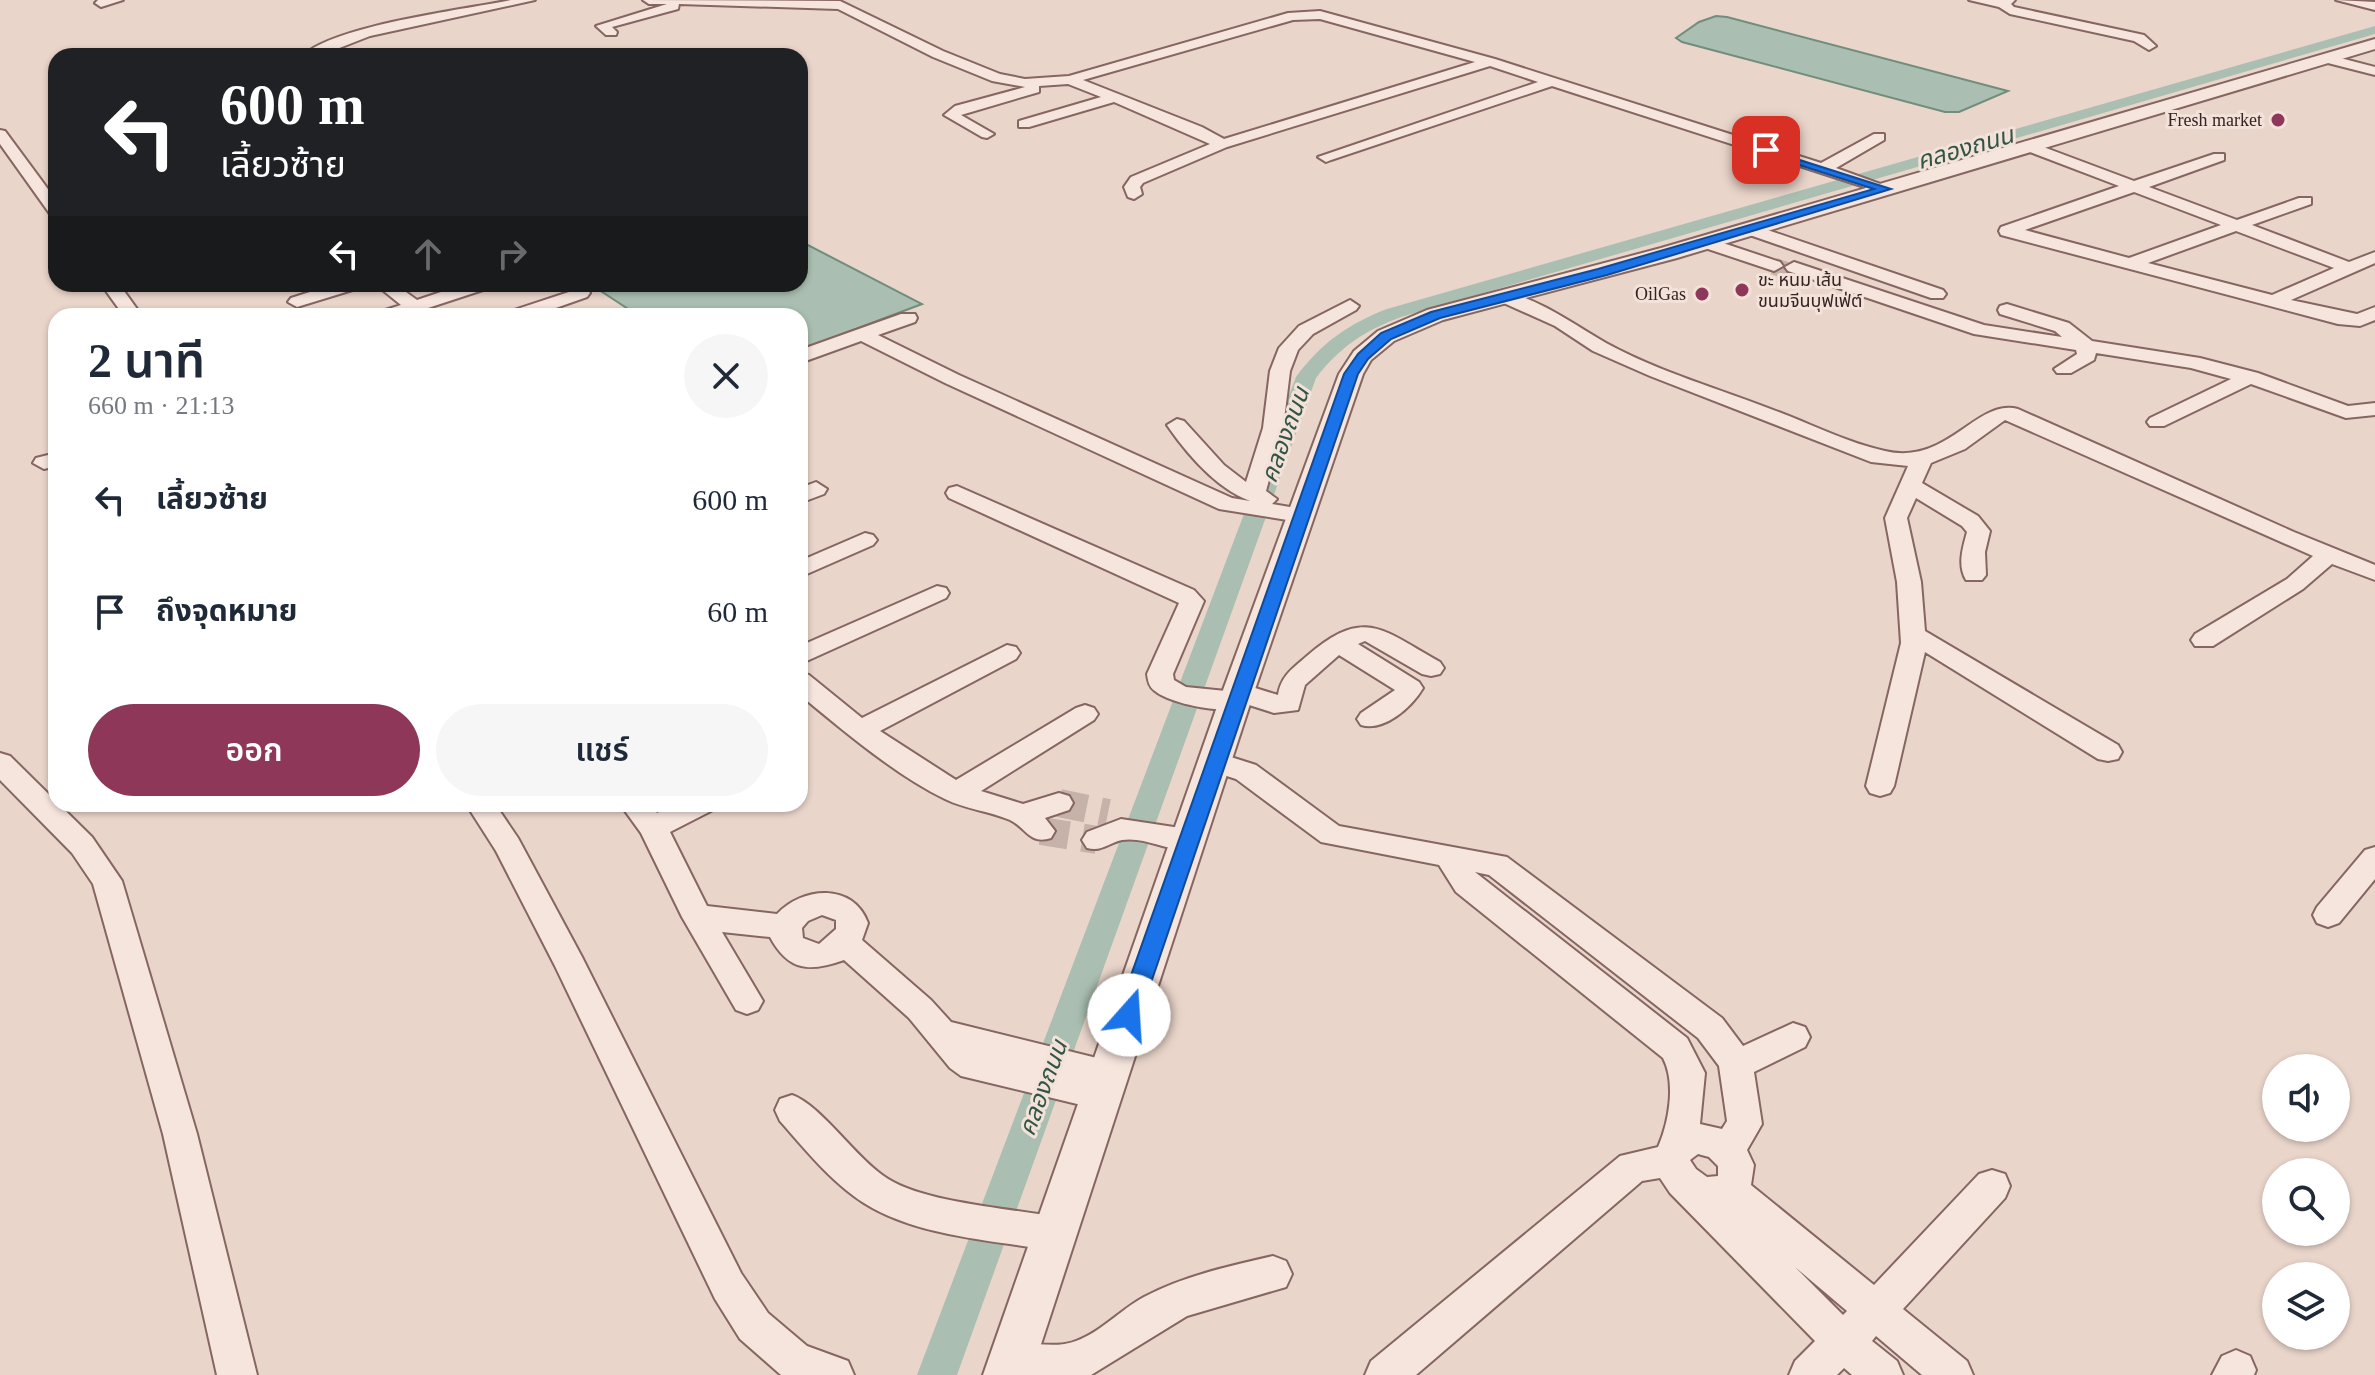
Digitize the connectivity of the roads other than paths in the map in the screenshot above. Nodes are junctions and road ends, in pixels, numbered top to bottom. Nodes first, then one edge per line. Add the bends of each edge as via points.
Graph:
1 (117, 0) edge
2 (529, 0) edge
3 (649, 0) edge
4 (659, 0) edge
5 (1975, 0) edge
6 (2342, 0) edge
7 (693, 1) edge
8 (2006, 2) edge
9 (103, 5) edge
10 (2375, 6) edge
11 (598, 12) dead end
12 (471, 13) junction
13 (2040, 18) junction
14 (488, 25) dead end
15 (1999, 25) dead end
16 (611, 32) dead end
17 (2149, 46) dead end
18 (324, 48) edge
19 (2371, 51) edge
20 (1490, 62) junction
21 (1070, 80) junction
22 (1048, 82) junction
23 (1552, 82) junction
24 (1114, 98) junction
25 (1024, 124) dead end
26 (0, 134) edge
27 (987, 134) dead end
28 (1879, 137) dead end
29 (1222, 144) junction
30 (2027, 146) junction
31 (1326, 157) dead end
32 (2219, 157) dead end
33 (1830, 171) junction
34 (1878, 186) junction
35 (2133, 186) junction
36 (1134, 194) dead end
37 (48, 200) edge
38 (2305, 201) dead end
39 (2236, 225) junction
40 (1750, 229) junction
41 (1709, 241) junction
42 (2375, 257) edge
43 (2128, 264) junction
44 (2349, 268) junction
45 (328, 292) edge
46 (395, 292) edge
47 (465, 292) edge
48 (581, 293) dead end
49 (1937, 294) dead end
50 (1503, 296) junction
51 (2273, 301) junction
52 (297, 302) dead end
53 (1350, 306) dead end
54 (417, 308) edge
55 (428, 308) edge
56 (538, 308) edge
57 (2007, 310) dead end
58 (2375, 313) edge
59 (908, 318) dead end
60 (862, 334) junction
61 (2086, 348) junction
62 (808, 354) edge
63 (2064, 369) dead end
64 (2251, 377) junction
65 (2375, 409) edge
66 (2157, 422) dead end
67 (1177, 425) dead end
68 (1921, 462) junction
69 (1911, 486) junction
70 (957, 493) dead end
71 (1253, 500) junction
72 (1296, 509) junction
73 (865, 540) dead end
74 (2330, 554) junction
75 (808, 566) edge
76 (2375, 573) edge
77 (1974, 575) dead end
78 (937, 593) dead end
79 (1913, 634) junction
80 (2204, 640) dead end
81 (1336, 644) junction
82 (808, 652) edge
83 (1007, 653) dead end
84 (1431, 668) dead end
85 (808, 688) edge
86 (1231, 697) junction
87 (1085, 714) dead end
88 (1370, 719) dead end
89 (860, 730) junction
90 (2108, 752) dead end
91 (1215, 762) junction
92 (0, 763) edge
93 (1880, 786) dead end
94 (956, 793) junction
95 (1059, 803) tunnel mouth
96 (48, 811) edge
97 (49, 812) edge
98 (485, 812) edge
99 (640, 812) edge
100 (685, 812) edge
101 (653, 828) junction
102 (1114, 828) tunnel mouth
103 (1180, 839) junction
104 (1448, 855) junction
105 (2375, 858) edge
106 (2328, 915) dead end
107 (697, 917) junction
108 (785, 927) junction
109 (844, 942) junction
110 (747, 1001) dead end
111 (1793, 1037) dead end
112 (1735, 1062) junction
113 (1092, 1082) junction
114 (792, 1110) dead end
115 (1694, 1170) junction
116 (1992, 1186) dead end
117 (1045, 1232) junction
118 (1273, 1274) dead end
119 (1876, 1310) junction
120 (1842, 1341) junction
121 (1009, 1368) edge
122 (237, 1375) edge
123 (834, 1375) edge
124 (1385, 1375) edge
125 (1809, 1375) edge
126 (1883, 1375) edge
127 (1953, 1375) edge

1 - 9 street
2 - 12 street
3 - 4 street
4 - 7 street
4 - 11 street
5 - 8 street
6 - 10 street
7 - 16 street via 601,28
7 - 22 street via 840,5 997,78
8 - 13 street via 2010,10
12 - 14 street
12 - 18 street via 367,33
13 - 15 street
13 - 17 street via 2124,34
19 - 30 street via 2325,58
20 - 21 street via 1336,18 1300,14
20 - 23 street
20 - 29 street
21 - 22 street
21 - 24 street
22 - 27 street via 951,115
23 - 31 street
23 - 33 street
24 - 25 street
24 - 29 street
26 - 37 street
28 - 33 street
29 - 36 street via 1137,180
30 - 34 street
30 - 35 street
32 - 35 street
33 - 34 street
34 - 40 street
35 - 39 street
35 - 43 street via 2007,231
38 - 39 street
39 - 43 street
39 - 44 street
40 - 41 street
40 - 49 street
41 - 50 street
41 - 61 street via 1955,329 2008,343
42 - 44 street
43 - 51 street
44 - 51 street
45 - 52 street
46 - 54 street
47 - 55 street
48 - 56 street
50 - 68 street via 1657,372 1879,457
50 - 72 street via 1435,315 1386,336 1362,356
51 - 58 street via 2350,320
53 - 71 street via 1306,330 1289,348
57 - 61 street via 2062,327
59 - 60 street
60 - 62 street
60 - 71 street via 1146,469
61 - 63 street via 2087,356
61 - 64 street via 2193,362
64 - 65 street via 2346,412
64 - 66 street
67 - 71 street via 1214,469
68 - 69 street
68 - 74 street via 1937,457 2000,414 2011,413
69 - 77 street via 1979,531
69 - 79 street via 1896,518
70 - 86 street via 1185,595 1192,601 1160,674 1162,684 1180,695
71 - 72 street
72 - 86 street
73 - 75 street
74 - 76 street
74 - 80 street via 2295,584
78 - 82 street
79 - 90 street
79 - 93 street
81 - 84 street via 1369,633
81 - 86 street via 1293,682 1289,704
81 - 88 street via 1410,688
83 - 89 street
85 - 89 street
86 - 91 street
87 - 94 street
89 - 94 street
91 - 103 street
91 - 104 street via 1246,772 1331,835
92 - 96 street
94 - 95 street via 1032,823
97 - 122 street via 82,845 107,881 180,1134
98 - 123 street via 564,952 728,1286 754,1326 795,1361
99 - 101 street
100 - 101 street
101 - 107 street
102 - 103 street
103 - 113 street
104 - 112 street via 1497,865 1710,1028
104 - 115 street via 1467,884 1675,1048 1688,1073
105 - 106 street
107 - 108 street
107 - 110 street
108 - 109 street via 784,938 801,954 832,951
108 - 109 street via 805,907 834,904 852,920
109 - 113 street via 892,982 973,1066 1014,1063
111 - 112 street
112 - 115 street via 1745,1124 1727,1150 1738,1171 1737,1181
113 - 117 street
114 - 117 street via 878,1193 916,1207
115 - 119 street
115 - 120 street via 1711,1211
115 - 124 street via 1633,1167
116 - 119 street
117 - 121 street
118 - 121 street via 1161,1309 1071,1363
119 - 120 street
119 - 127 street
120 - 125 street
120 - 126 street

